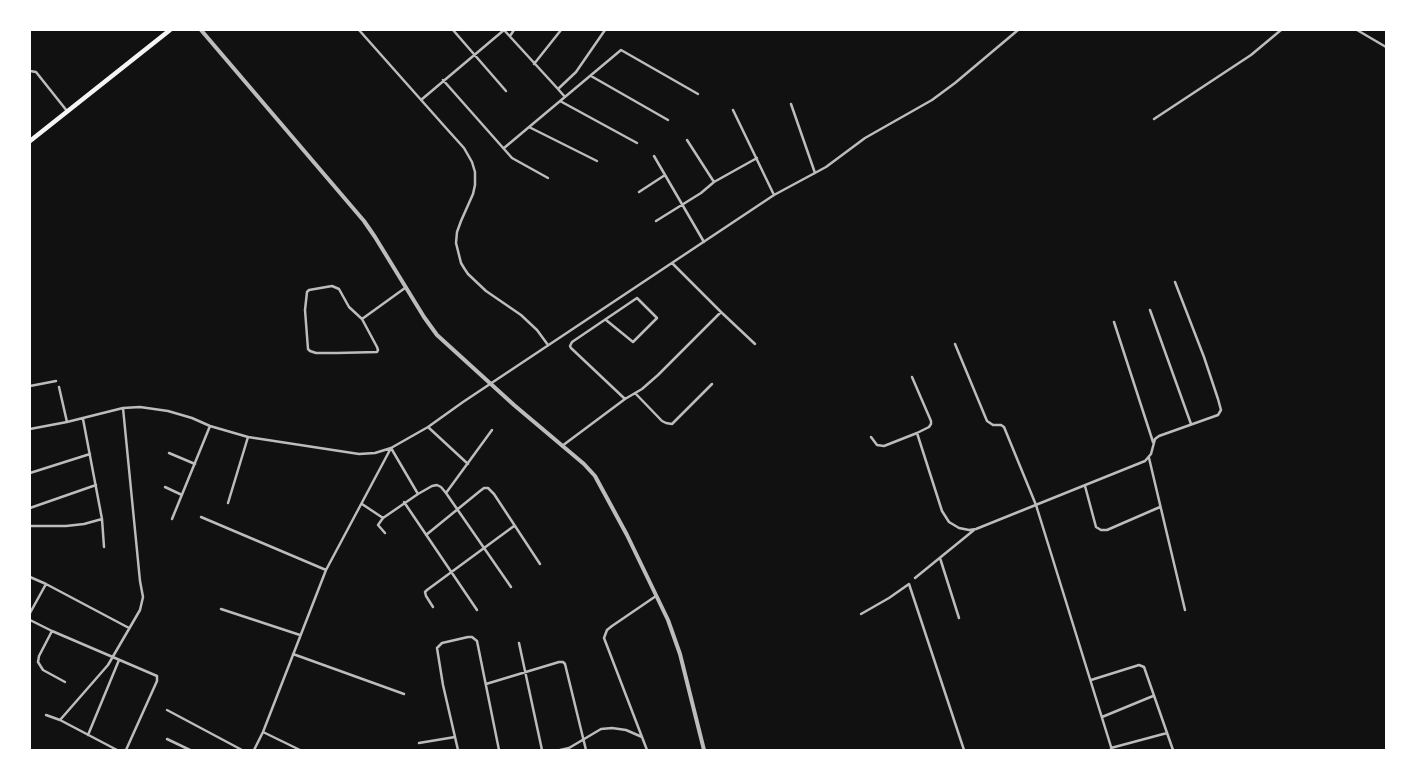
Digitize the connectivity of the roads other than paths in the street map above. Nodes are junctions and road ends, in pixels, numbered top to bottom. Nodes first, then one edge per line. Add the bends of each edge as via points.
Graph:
1 (170, 30) edge
2 (201, 30) edge
3 (359, 30) edge
4 (453, 30) edge
5 (504, 30) edge
6 (514, 30) edge
7 (561, 30) edge
8 (605, 30) edge
9 (1018, 30) edge
10 (1281, 30) edge
11 (1357, 30) edge
12 (510, 36) junction
13 (1386, 47) edge
14 (474, 54) junction
15 (534, 64) junction
16 (30, 71) edge
17 (590, 76) junction
18 (443, 80) junction
19 (558, 89) junction
20 (506, 91) dead end
21 (698, 94) dead end
22 (564, 97) junction
23 (420, 100) junction
24 (560, 101) junction
25 (791, 104) dead end
26 (733, 110) dead end
27 (67, 111) junction
28 (1154, 119) dead end
29 (668, 120) dead end
30 (529, 127) junction
31 (30, 140) edge
32 (687, 140) dead end
33 (637, 143) dead end
34 (504, 148) junction
35 (654, 156) dead end
36 (757, 158) junction
37 (597, 161) dead end
38 (816, 173) junction
39 (665, 175) junction
40 (548, 178) dead end
41 (714, 182) junction
42 (639, 192) dead end
43 (774, 195) junction
44 (683, 205) junction
45 (656, 221) dead end
46 (704, 242) junction
47 (672, 263) junction
48 (1175, 282) dead end
49 (407, 287) junction
50 (1150, 310) dead end
51 (721, 312) junction
52 (362, 319) junction
53 (606, 320) junction
54 (1114, 322) dead end
55 (755, 344) dead end
56 (955, 344) dead end
57 (548, 346) junction
58 (912, 377) dead end
59 (56, 381) dead end
60 (492, 384) junction
61 (712, 384) dead end
62 (30, 386) edge
63 (59, 387) dead end
64 (635, 393) junction
65 (624, 399) junction
66 (123, 408) junction
67 (83, 419) junction
68 (67, 422) junction
69 (1191, 424) junction
70 (210, 426) junction
71 (428, 427) junction
72 (30, 429) edge
73 (492, 430) dead end
74 (917, 433) junction
75 (248, 437) junction
76 (871, 437) dead end
77 (1153, 444) junction
78 (562, 446) junction
79 (391, 448) junction
80 (169, 453) dead end
81 (90, 454) junction
82 (1149, 458) junction
83 (195, 464) junction
84 (468, 464) junction
85 (30, 473) edge
86 (96, 485) junction
87 (1085, 486) junction
88 (165, 487) dead end
89 (446, 493) junction
90 (182, 494) junction
91 (418, 494) junction
92 (404, 502) junction
93 (228, 503) dead end
94 (362, 504) junction
95 (1036, 504) junction
96 (1160, 507) junction
97 (30, 508) edge
98 (458, 510) junction
99 (201, 517) dead end
100 (383, 518) junction
101 (102, 519) junction
102 (172, 520) dead end
103 (30, 526) edge
104 (514, 526) junction
105 (976, 529) junction
106 (385, 533) dead end
107 (426, 535) junction
108 (104, 547) dead end
109 (484, 548) junction
110 (940, 558) junction
111 (540, 564) dead end
112 (326, 570) junction
113 (451, 572) junction
114 (30, 577) edge
115 (915, 578) dead end
116 (46, 584) junction
117 (510, 587) dead end
118 (656, 596) junction
119 (433, 607) dead end
120 (221, 609) dead end
121 (477, 610) dead end
122 (1185, 610) dead end
123 (30, 613) edge
124 (861, 614) dead end
125 (960, 618) dead end
126 (30, 620) edge
127 (129, 628) junction
128 (52, 631) junction
129 (301, 635) junction
130 (519, 643) dead end
131 (293, 654) junction
132 (113, 657) junction
133 (119, 660) junction
134 (524, 673) junction
135 (1090, 680) junction
136 (65, 682) dead end
137 (486, 684) junction
138 (404, 694) dead end
139 (1154, 696) junction
140 (167, 710) dead end
141 (46, 715) dead end
142 (1102, 717) junction
143 (60, 720) junction
144 (264, 732) junction
145 (1167, 732) junction
146 (88, 735) junction
147 (455, 737) junction
148 (642, 737) junction
149 (167, 739) dead end
150 (584, 739) junction
151 (419, 743) dead end
152 (1112, 749) edge
153 (117, 750) edge
154 (126, 750) edge
155 (190, 750) edge
156 (242, 750) edge
157 (254, 750) edge
158 (300, 750) edge
159 (458, 750) edge
160 (499, 750) edge
161 (542, 750) edge
162 (560, 750) edge
163 (586, 750) edge
164 (646, 750) edge
165 (704, 750) edge
166 (964, 750) edge
167 (1173, 750) edge

1 - 27 main road
2 - 49 street via 364,222
3 - 23 street
4 - 14 street
5 - 12 street
5 - 14 street
6 - 12 street
7 - 15 street
8 - 19 street via 576,72
9 - 38 street via 932,100 865,138
10 - 28 street via 1251,55
11 - 13 street
12 - 15 street
14 - 18 street
14 - 20 street
15 - 19 street
16 - 27 street via 36,72
17 - 21 street via 621,50
17 - 22 street
17 - 29 street
18 - 23 street
18 - 34 street
19 - 22 street
22 - 24 street
23 - 57 street via 464,148 475,172 473,194 457,232 461,263 480,286 537,330
24 - 30 street
24 - 33 street
25 - 38 street
26 - 36 street
27 - 31 main road
30 - 34 street
30 - 37 street
32 - 41 street
34 - 40 street via 512,158
35 - 39 street
36 - 41 street
36 - 43 street
38 - 43 street
39 - 42 street
39 - 44 street
41 - 44 street
43 - 46 street
44 - 45 street
44 - 46 street
46 - 47 street
47 - 51 street
47 - 57 street
48 - 69 street via 1221,410 1214,417
49 - 52 street
49 - 60 street via 437,335
50 - 69 street
51 - 55 street
51 - 64 street via 658,375
52 - 52 street via 349,307 339,288 310,290 305,310 308,349 312,352 377,352
53 - 53 street via 637,298 657,318 633,342
53 - 65 street via 570,346
54 - 77 street
56 - 95 street via 987,421 1004,427
57 - 60 street
58 - 74 street via 931,421 929,427
59 - 62 street
60 - 71 street
60 - 78 street
61 - 64 street via 672,424 662,421
63 - 68 street
64 - 65 street
65 - 78 street
66 - 67 street
66 - 70 street via 168,411
66 - 127 street via 144,597
67 - 68 street
67 - 81 street
68 - 72 street
69 - 77 street via 1159,436
70 - 75 street
70 - 83 street
71 - 79 street
71 - 84 street
73 - 84 street
74 - 76 street via 884,446 877,445
74 - 105 street via 942,511 959,528
75 - 79 street via 359,454
75 - 93 street
77 - 82 street
78 - 118 street via 598,480
79 - 91 street
79 - 94 street
80 - 83 street
81 - 85 street
81 - 86 street
82 - 87 street
82 - 96 street
83 - 90 street
84 - 89 street
86 - 97 street
86 - 101 street
87 - 95 street
87 - 96 street via 1096,527 1101,530
88 - 90 street
89 - 91 street via 437,485
89 - 98 street
90 - 102 street
91 - 92 street
92 - 100 street
92 - 107 street
94 - 100 street
94 - 112 street
95 - 105 street
95 - 135 street
96 - 122 street
98 - 104 street via 488,488
98 - 107 street
98 - 109 street
99 - 112 street
100 - 106 street via 378,525
101 - 103 street via 66,526
101 - 108 street
104 - 109 street
104 - 111 street
105 - 110 street
107 - 113 street
109 - 113 street
109 - 117 street
110 - 115 street
110 - 125 street
112 - 129 street
113 - 119 street via 425,592
113 - 121 street
114 - 116 street
116 - 123 street
116 - 127 street
118 - 148 street via 607,630 604,638
118 - 165 street via 680,654
120 - 129 street
124 - 166 street via 909,584
126 - 128 street
127 - 132 street
128 - 132 street
128 - 136 street via 38,662 43,670
129 - 131 street
130 - 134 street
131 - 138 street
131 - 144 street
132 - 133 street
132 - 143 street
133 - 146 street
133 - 154 street via 157,676
134 - 137 street
134 - 150 street via 559,662 566,664
134 - 161 street
135 - 139 street via 1139,665 1146,669
135 - 142 street
137 - 147 street via 475,638 439,646 443,685
137 - 160 street
139 - 142 street
139 - 145 street
140 - 156 street
141 - 143 street
142 - 152 street
143 - 146 street
144 - 157 street
144 - 158 street
145 - 152 street
145 - 167 street
146 - 153 street
147 - 151 street
147 - 159 street
148 - 150 street via 612,728 601,729
148 - 164 street
149 - 155 street
150 - 162 street
150 - 163 street

